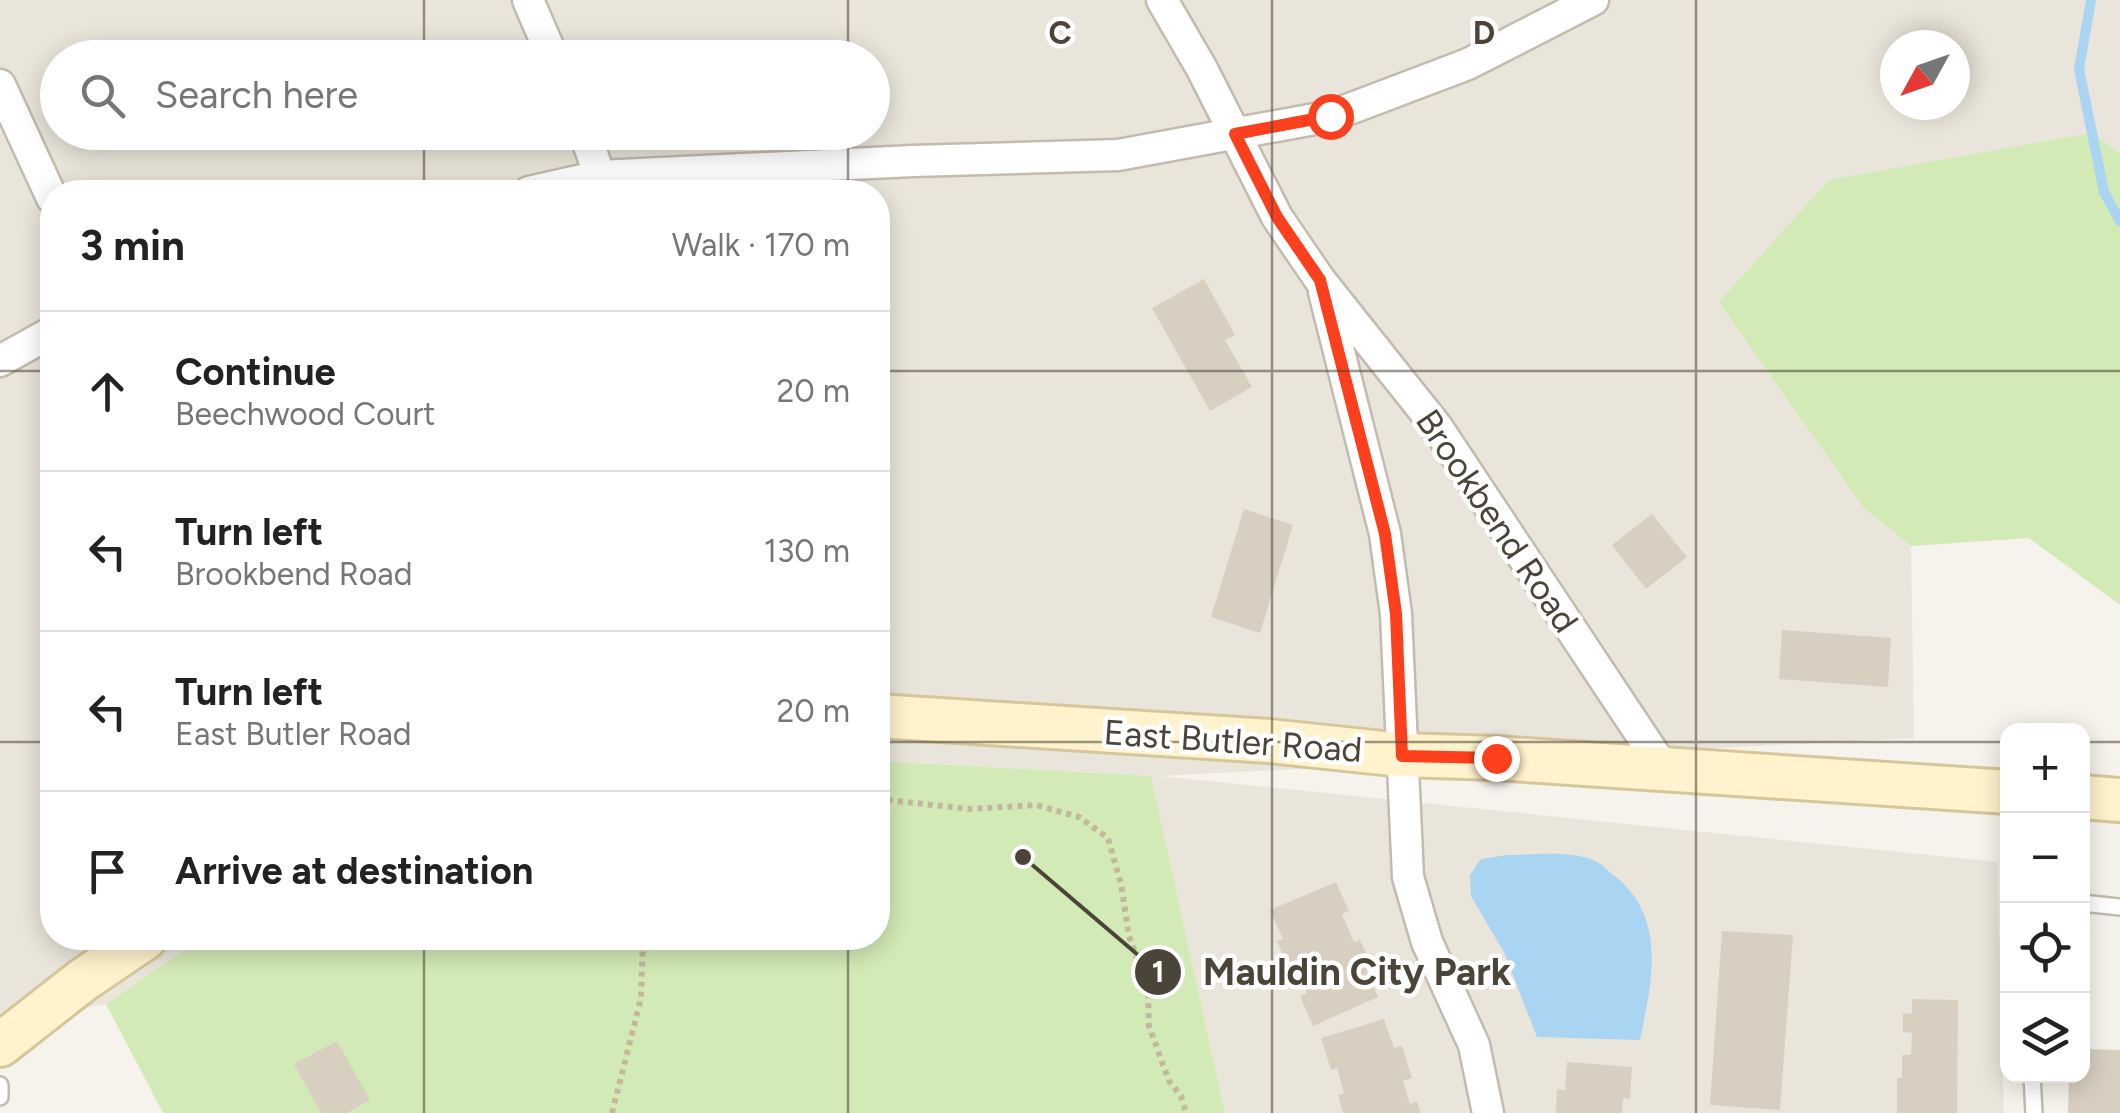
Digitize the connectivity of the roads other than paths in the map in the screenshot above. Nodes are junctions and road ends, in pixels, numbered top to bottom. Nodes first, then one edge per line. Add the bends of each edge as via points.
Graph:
1 (528, 0) edge
2 (1162, 0) edge
3 (1593, 0) edge
4 (545, 40) edge
5 (0, 85) edge
6 (1235, 134) junction
7 (591, 150) edge
8 (600, 176) junction
9 (44, 180) edge
10 (582, 180) edge
11 (1320, 280) junction
12 (40, 339) edge
13 (0, 361) edge
14 (890, 717) edge
15 (1402, 756) junction
16 (1664, 769) junction
17 (2000, 791) edge
18 (2090, 798) edge
19 (2120, 800) edge
20 (2090, 904) edge
21 (2120, 907) edge
22 (127, 950) edge
23 (0, 1045) edge
24 (2032, 1083) edge
25 (0, 1085) edge
26 (0, 1097) edge
27 (1488, 1113) edge
28 (2034, 1113) edge

1 - 4 street
2 - 6 street, Brookbend Road
3 - 6 street via 1468,64 1330,116
5 - 9 street
6 - 8 street via 1118,155
6 - 11 street, Brookbend Road via 1277,217
7 - 8 street
8 - 10 street
11 - 15 street, Brookbend Road via 1385,534
11 - 16 street, Brookbend Road via 1437,428
12 - 13 street
14 - 15 main road, East Butler Road
15 - 16 main road, East Butler Road
15 - 27 street, Brookbend Road via 1408,877 1427,942 1474,1045
16 - 17 main road, East Butler Road
18 - 19 main road
20 - 21 lane
22 - 23 main road
24 - 28 lane
25 - 26 lane

